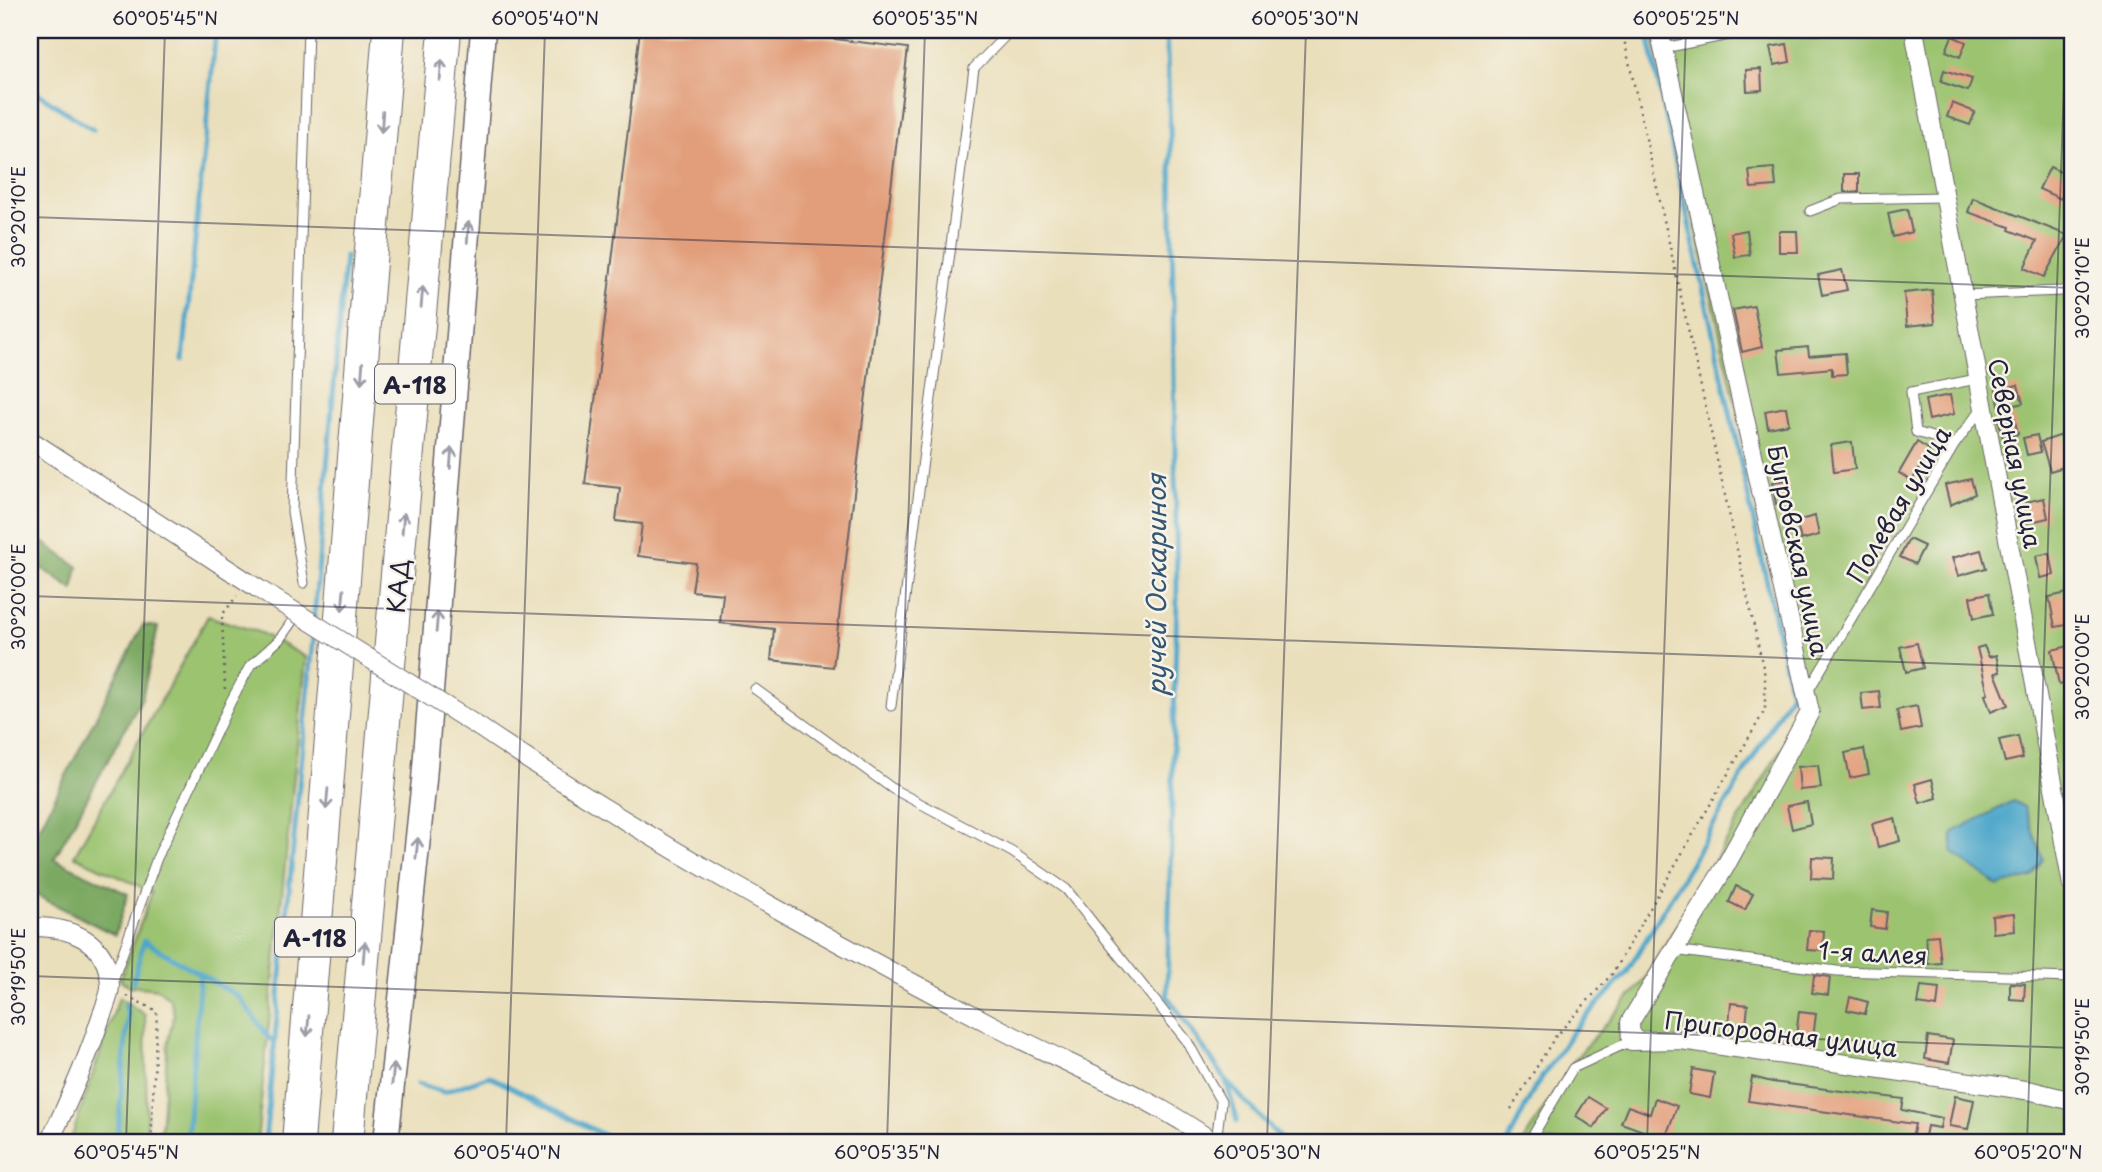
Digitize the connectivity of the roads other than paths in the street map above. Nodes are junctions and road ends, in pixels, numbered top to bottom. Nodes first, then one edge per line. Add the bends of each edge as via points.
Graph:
1 (307, 30) edge
2 (389, 30) edge
3 (444, 30) edge
4 (483, 30) edge
5 (492, 30) edge
6 (1012, 30) edge
7 (1660, 30) edge
8 (1819, 30) edge
9 (1914, 30) edge
10 (1664, 48) junction
11 (480, 64) junction
12 (1944, 197) junction
13 (1810, 211) dead end
14 (2072, 287) edge
15 (1962, 295) junction
16 (1977, 379) junction
17 (1982, 408) junction
18 (30, 440) edge
19 (1955, 444) junction
20 (304, 583) dead end
21 (293, 620) dead end
22 (755, 689) dead end
23 (1806, 694) junction
24 (891, 706) dead end
25 (2072, 886) edge
26 (30, 927) edge
27 (1673, 950) junction
28 (2072, 978) edge
29 (110, 988) junction
30 (1631, 1041) junction
31 (2072, 1101) edge
32 (49, 1142) edge
33 (298, 1142) edge
34 (347, 1142) edge
35 (386, 1142) edge
36 (1214, 1142) edge
37 (1528, 1142) edge

1 - 20 lane via 292,512
2 -> 33 highway, А-118
34 -> 3 highway, КАД / А-118
4 - 11 street
5 - 11 street
6 - 24 lane via 974,68
7 - 10 street, Бугровская улица
8 - 10 lane via 1754,30
9 - 12 street, Северная улица
10 - 23 street, Бугровская улица
35 -> 11 street via 424,780
12 - 13 lane via 1841,199
12 - 15 street, Северная улица
14 - 15 lane
15 - 16 street, Северная улица
16 - 17 street, Северная улица
16 - 19 lane via 1911,392 1916,432
17 - 19 lane, Полевая улица
17 - 25 street, Северная улица
18 - 36 street, bridge via 552,777 694,861 999,1029 1177,1116
19 - 23 lane, Полевая улица
21 - 29 lane via 250,666 231,701 157,858
22 - 36 lane via 893,789 1012,852 1066,888 1186,1041 1221,1102
23 - 27 street, Бугровская улица via 1810,712 1804,728
26 - 29 street via 57,926 85,938 104,958
27 - 28 lane, 1-я аллея via 1837,971
27 - 30 street, Бугровская улица via 1630,1022
29 - 32 street via 86,1065
30 - 31 street, Пригородная улица via 1681,1040 2032,1091
30 - 37 lane, Пригородная улица via 1573,1068

